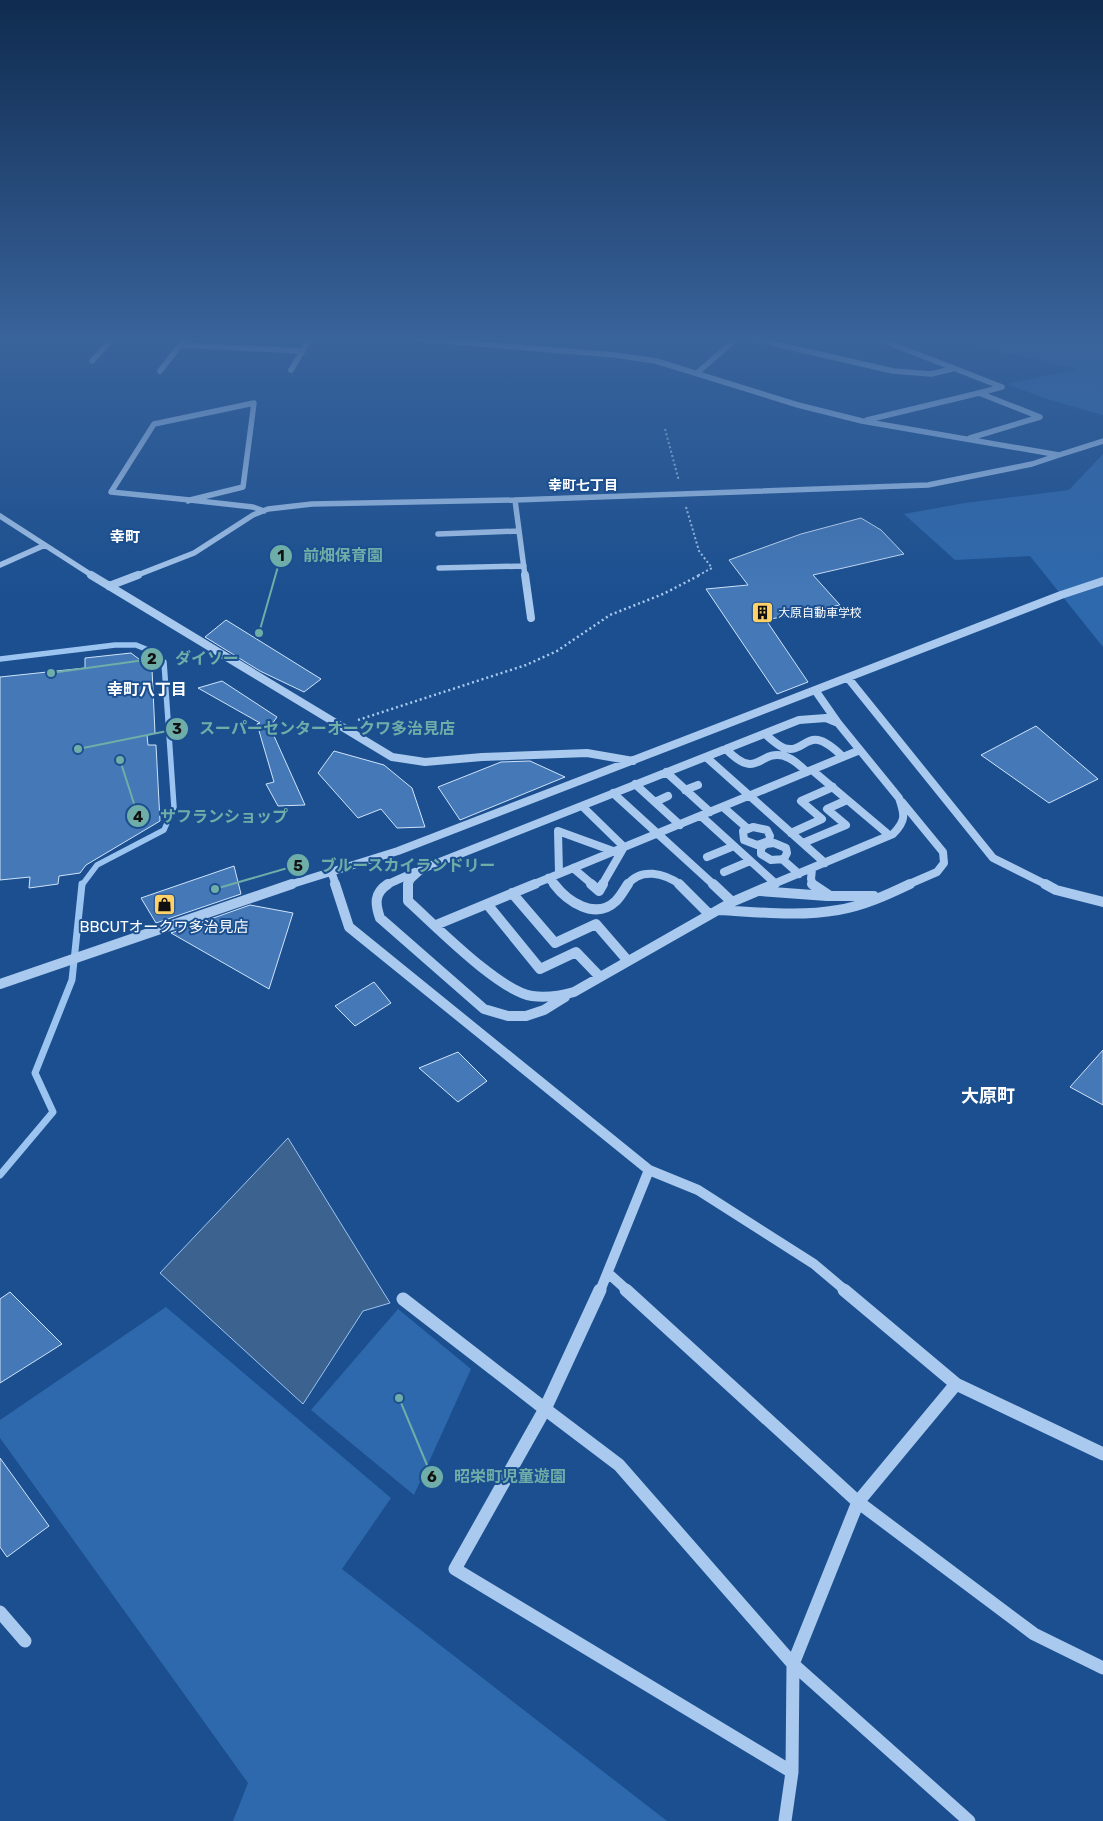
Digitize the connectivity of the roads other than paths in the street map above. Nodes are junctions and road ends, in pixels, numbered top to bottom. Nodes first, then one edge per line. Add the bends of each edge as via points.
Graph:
1 (154, 424) edge
2 (252, 424) edge
3 (879, 424) edge
4 (1017, 424) edge
5 (967, 439) junction
6 (1103, 441) edge
7 (1059, 455) junction
8 (188, 500) junction
9 (515, 500) junction
10 (264, 510) junction
11 (0, 516) edge
12 (519, 531) junction
13 (438, 534) dead end
14 (44, 544) junction
15 (0, 565) edge
16 (524, 566) junction
17 (439, 568) dead end
18 (1103, 581) edge
19 (109, 586) junction
20 (531, 618) dead end
21 (848, 678) junction
22 (815, 690) junction
23 (838, 723) junction
24 (765, 734) junction
25 (726, 749) junction
26 (860, 750) junction
27 (706, 757) junction
28 (843, 757) junction
29 (633, 762) junction
30 (809, 771) junction
31 (666, 772) junction
32 (635, 784) junction
33 (698, 785) dead end
34 (833, 787) junction
35 (686, 790) junction
36 (613, 793) junction
37 (750, 795) junction
38 (668, 796) dead end
39 (899, 798) junction
40 (847, 800) junction
41 (655, 802) junction
42 (582, 806) junction
43 (724, 807) junction
44 (710, 812) junction
45 (701, 816) junction
46 (680, 824) junction
47 (747, 828) junction
48 (791, 832) junction
49 (658, 833) junction
50 (889, 835) junction
51 (803, 843) junction
52 (766, 844) junction
53 (734, 846) junction
54 (624, 847) junction
55 (613, 852) junction
56 (707, 857) dead end
57 (782, 859) junction
58 (750, 861) junction
59 (825, 863) junction
60 (573, 868) junction
61 (812, 868) junction
62 (422, 869) junction
63 (331, 871) junction
64 (724, 872) dead end
65 (559, 873) junction
66 (799, 874) junction
67 (548, 878) junction
68 (776, 884) junction
69 (758, 891) junction
70 (512, 893) junction
71 (830, 896) junction
72 (880, 896) junction
73 (732, 902) junction
74 (1103, 902) edge
75 (487, 904) junction
76 (713, 912) junction
77 (436, 925) junction
78 (628, 961) junction
79 (600, 978) junction
80 (0, 984) edge
81 (574, 992) junction
82 (649, 1170) junction
83 (608, 1273) junction
84 (403, 1299) dead end
85 (956, 1384) junction
86 (545, 1409) junction
87 (1103, 1454) edge
88 (858, 1502) junction
89 (0, 1612) edge
90 (25, 1641) dead end
91 (793, 1664) junction
92 (1103, 1668) edge
93 (792, 1772) junction
94 (784, 1821) edge
95 (969, 1821) edge

1 - 8 street via 111,492
2 - 8 street via 244,487
3 - 5 street
4 - 5 street
5 - 7 street
6 - 7 street
7 - 9 street via 1032,464 928,485
8 - 10 street
9 - 10 street via 312,504
9 - 12 street
10 - 19 street via 194,553
11 - 14 street
12 - 13 street
12 - 16 street
14 - 15 street
14 - 19 street
16 - 17 street
16 - 20 street
18 - 21 street
19 - 29 street via 392,757 425,762 587,753
21 - 22 street
21 - 74 street via 993,858 1056,890
22 - 23 street
22 - 29 street
23 - 24 street via 826,718 799,720
23 - 26 street
24 - 25 street
24 - 28 street via 775,744 791,750 809,739 818,739 827,742
25 - 27 street
25 - 30 street via 745,764 782,755
26 - 28 street
26 - 39 street
27 - 31 street
27 - 37 street
28 - 30 street
29 - 63 street via 398,851
30 - 34 street
30 - 37 street
31 - 32 street
31 - 35 street
32 - 36 street
32 - 41 street
33 - 35 street
34 - 40 street
34 - 48 street via 800,801 822,819
35 - 44 street
36 - 42 street
36 - 49 street
37 - 43 street
37 - 48 street
38 - 41 street
39 - 50 street via 904,812 902,825
39 - 72 street via 943,852 944,862 937,872
40 - 50 street
40 - 51 street via 827,809 846,825
41 - 46 street
42 - 54 street
42 - 62 street
43 - 44 street
43 - 47 street
44 - 45 street
45 - 46 street
45 - 53 street
46 - 49 street
47 - 52 street via 767,830 770,836
47 - 52 street via 742,834 744,840 752,844
48 - 51 street
49 - 54 street
49 - 73 street
50 - 59 street
51 - 59 street
52 - 57 street via 760,851 764,856 771,860
52 - 57 street via 779,843 786,848 788,854
53 - 56 street
53 - 58 street
54 - 55 street
54 - 60 street via 600,891
55 - 60 street
55 - 65 street via 558,831
57 - 66 street
58 - 64 street
58 - 68 street
59 - 61 street
60 - 65 street
61 - 66 street
61 - 71 street via 813,886
62 - 77 street via 412,877 406,889 408,901
62 - 81 street via 382,887 375,896 375,907 380,918 484,1009 506,1017 523,1018 539,1014
63 - 80 street
63 - 82 street via 349,927
65 - 67 street
66 - 68 street
67 - 70 street
67 - 76 street via 567,899 582,907 599,908 613,903 636,876 655,874 671,879
68 - 69 street
69 - 71 street
69 - 73 street
70 - 75 street
70 - 78 street via 555,943 596,924
71 - 72 street
72 - 76 street via 856,906 798,914
73 - 76 street
75 - 77 street
75 - 79 street via 540,969 576,952
76 - 78 street
77 - 81 street via 510,988 531,996 554,997
78 - 79 street
79 - 81 street
82 - 83 street
82 - 85 street via 698,1190 814,1264
83 - 86 street
83 - 88 street
84 - 86 street
85 - 87 street
85 - 88 street
86 - 91 street via 619,1465
86 - 93 street via 455,1569
88 - 91 street
88 - 92 street via 1034,1634
89 - 90 street
91 - 93 street
91 - 95 street
93 - 94 street

